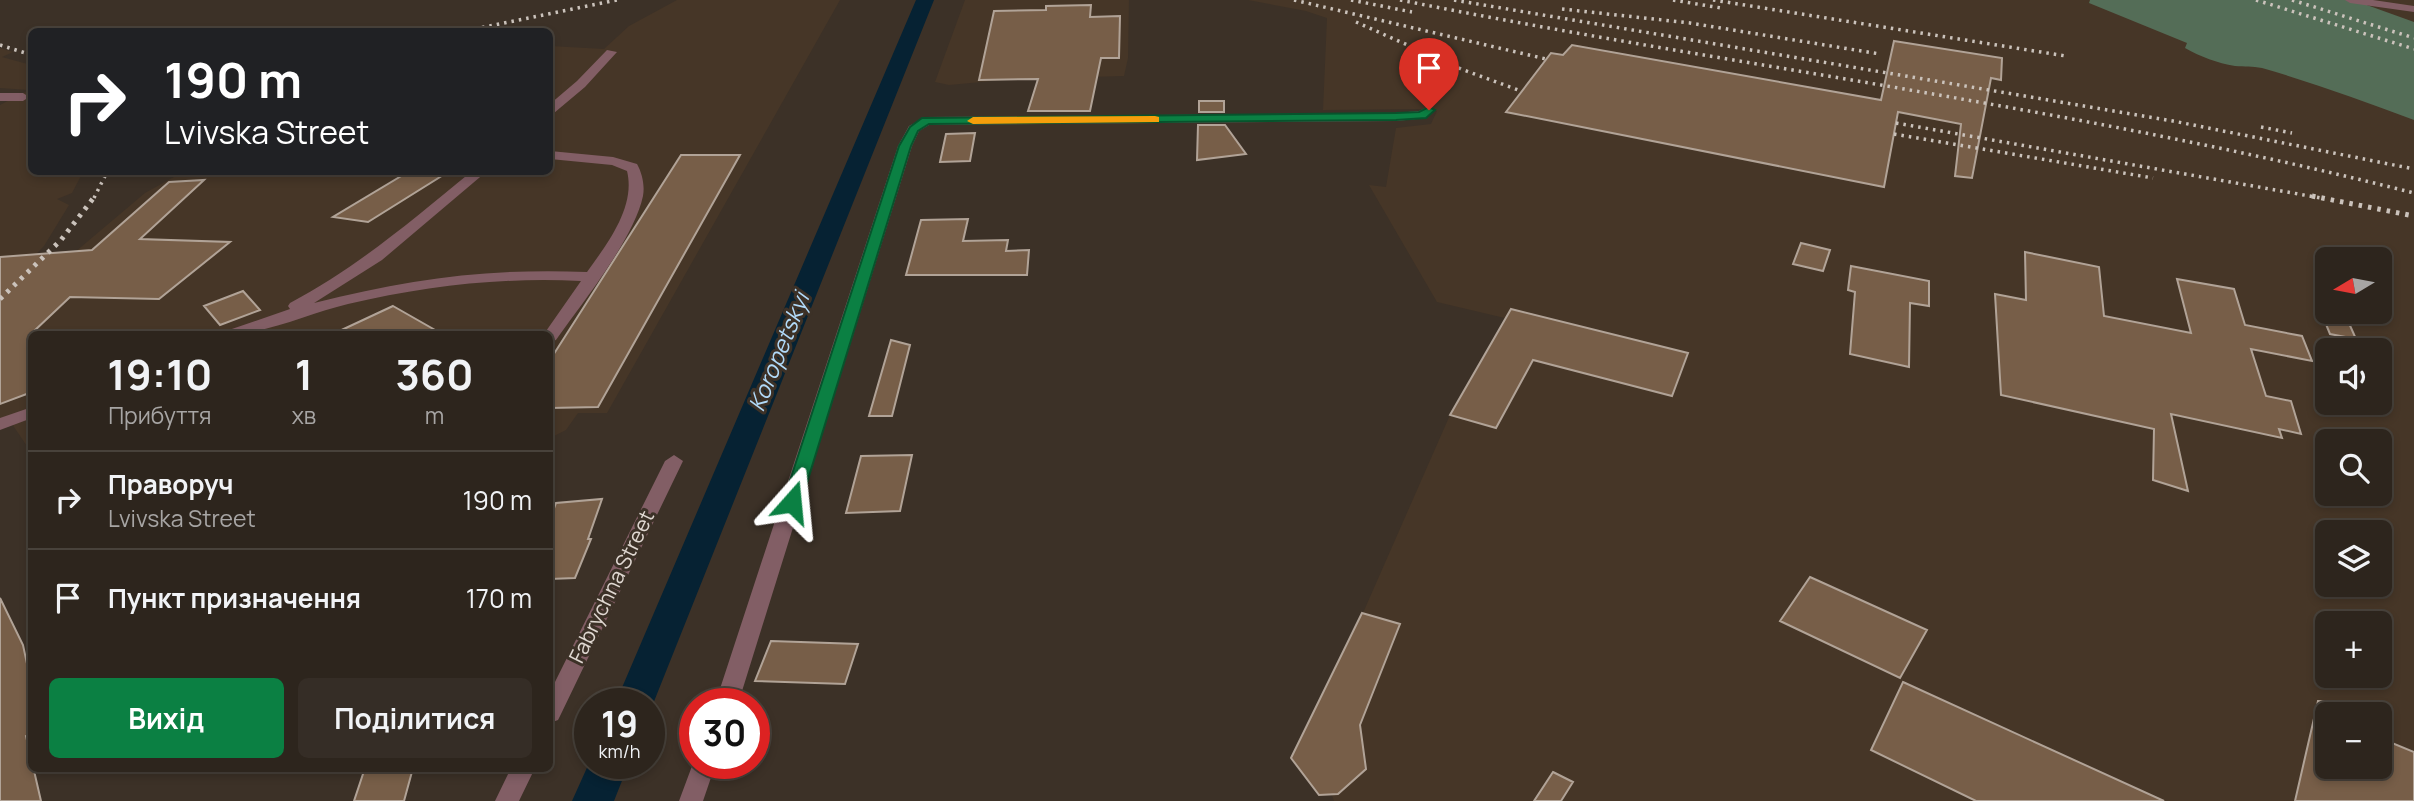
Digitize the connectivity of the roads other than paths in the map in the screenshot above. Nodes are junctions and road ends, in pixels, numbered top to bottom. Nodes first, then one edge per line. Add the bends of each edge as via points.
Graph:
1 (2350, 0) edge
2 (2414, 9) edge
3 (611, 52) dead end
4 (0, 97) edge
5 (23, 97) dead end
6 (553, 107) edge
7 (1429, 110) dead end
8 (553, 155) edge
9 (475, 175) edge
10 (354, 273) junction
11 (591, 276) junction
12 (373, 294) junction
13 (271, 320) junction
14 (240, 331) edge
15 (553, 333) edge
16 (28, 414) edge
17 (0, 424) edge
18 (674, 461) dead end
19 (731, 688) edge
20 (553, 708) edge
21 (521, 772) edge
22 (699, 779) edge
23 (507, 801) edge
24 (691, 801) edge

1 - 2 street
3 - 6 street
4 - 5 street
7 - 19 street via 1396,117 926,121 914,129
8 - 11 street via 613,161 632,167 637,178 636,197 624,224
9 - 10 street
10 - 12 street
10 - 13 street
11 - 12 street via 463,278
11 - 15 street
12 - 13 street
13 - 14 street
16 - 17 street
18 - 20 street, Fabrychna Street
21 - 23 street
22 - 24 street

